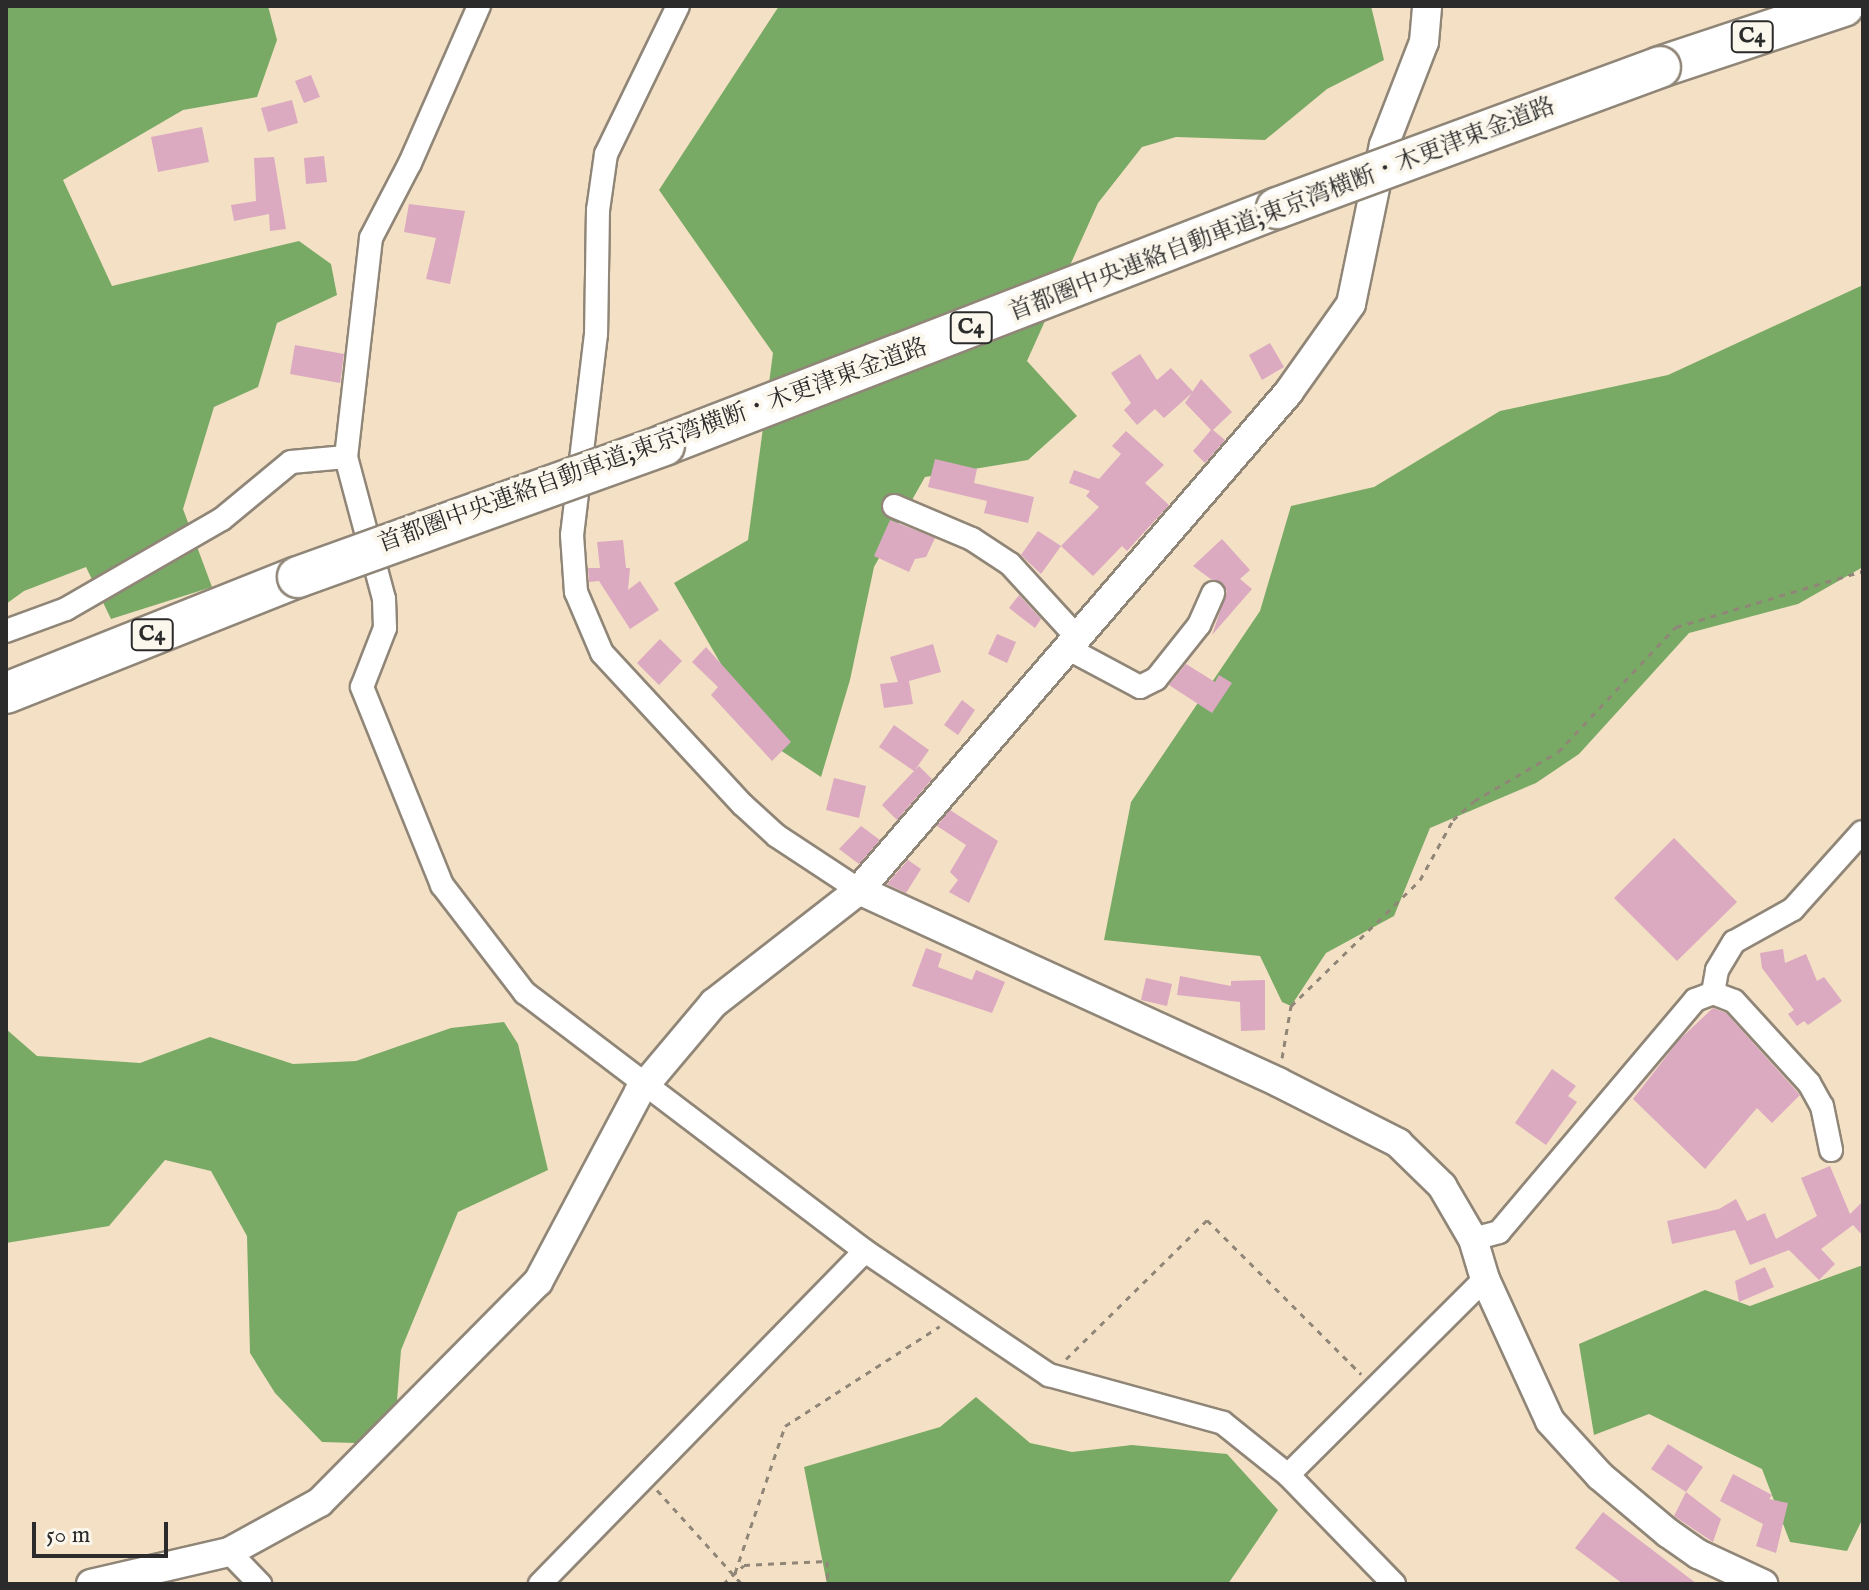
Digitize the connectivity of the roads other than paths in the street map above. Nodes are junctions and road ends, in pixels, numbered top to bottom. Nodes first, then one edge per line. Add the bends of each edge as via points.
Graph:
1 (479, 6) edge
2 (678, 6) edge
3 (1427, 6) edge
4 (1843, 6) edge
5 (346, 457) junction
6 (894, 506) dead end
7 (1213, 593) dead end
8 (6, 631) edge
9 (1072, 643) junction
10 (6, 693) edge
11 (1862, 832) edge
12 (859, 890) junction
13 (1713, 993) junction
14 (648, 1084) junction
15 (1831, 1150) dead end
16 (1473, 1239) junction
17 (865, 1251) junction
18 (1485, 1279) junction
19 (1288, 1475) junction
20 (229, 1552) junction
21 (91, 1584) edge
22 (260, 1584) edge
23 (540, 1584) edge
24 (1394, 1584) edge
25 (1763, 1584) edge

1 - 5 street via 371,238
2 - 12 street via 606,154 598,210 596,334 572,535 576,592 602,653 743,805 777,836
3 - 9 street via 1424,42 1384,145 1351,304 1288,393
4 - 10 highway, 首都圏中央連絡自動車道;東京湾横断・木更津東金道路 / C4, bridge via 1660,67 1277,208 664,445 298,577
5 - 8 street via 291,462 222,519 66,609
5 - 14 street via 384,599 385,628 362,687 442,885 525,993
6 - 9 street via 972,539 1010,564
7 - 9 street via 1191,636 1156,679 1140,687
9 - 12 street
11 - 13 street via 1793,909 1734,942 1717,970
12 - 14 street via 714,1003
12 - 16 street via 1278,1082 1398,1143 1442,1186
13 - 15 street via 1734,1001 1809,1083 1822,1106
13 - 16 street via 1695,1000 1499,1232
14 - 17 street
14 - 20 street via 561,1245 509,1315 320,1502
16 - 18 street
17 - 19 street via 1049,1375 1223,1423
17 - 23 street
18 - 19 street
18 - 25 street via 1550,1421 1600,1476 1698,1554
19 - 24 street
20 - 21 street
20 - 22 street

